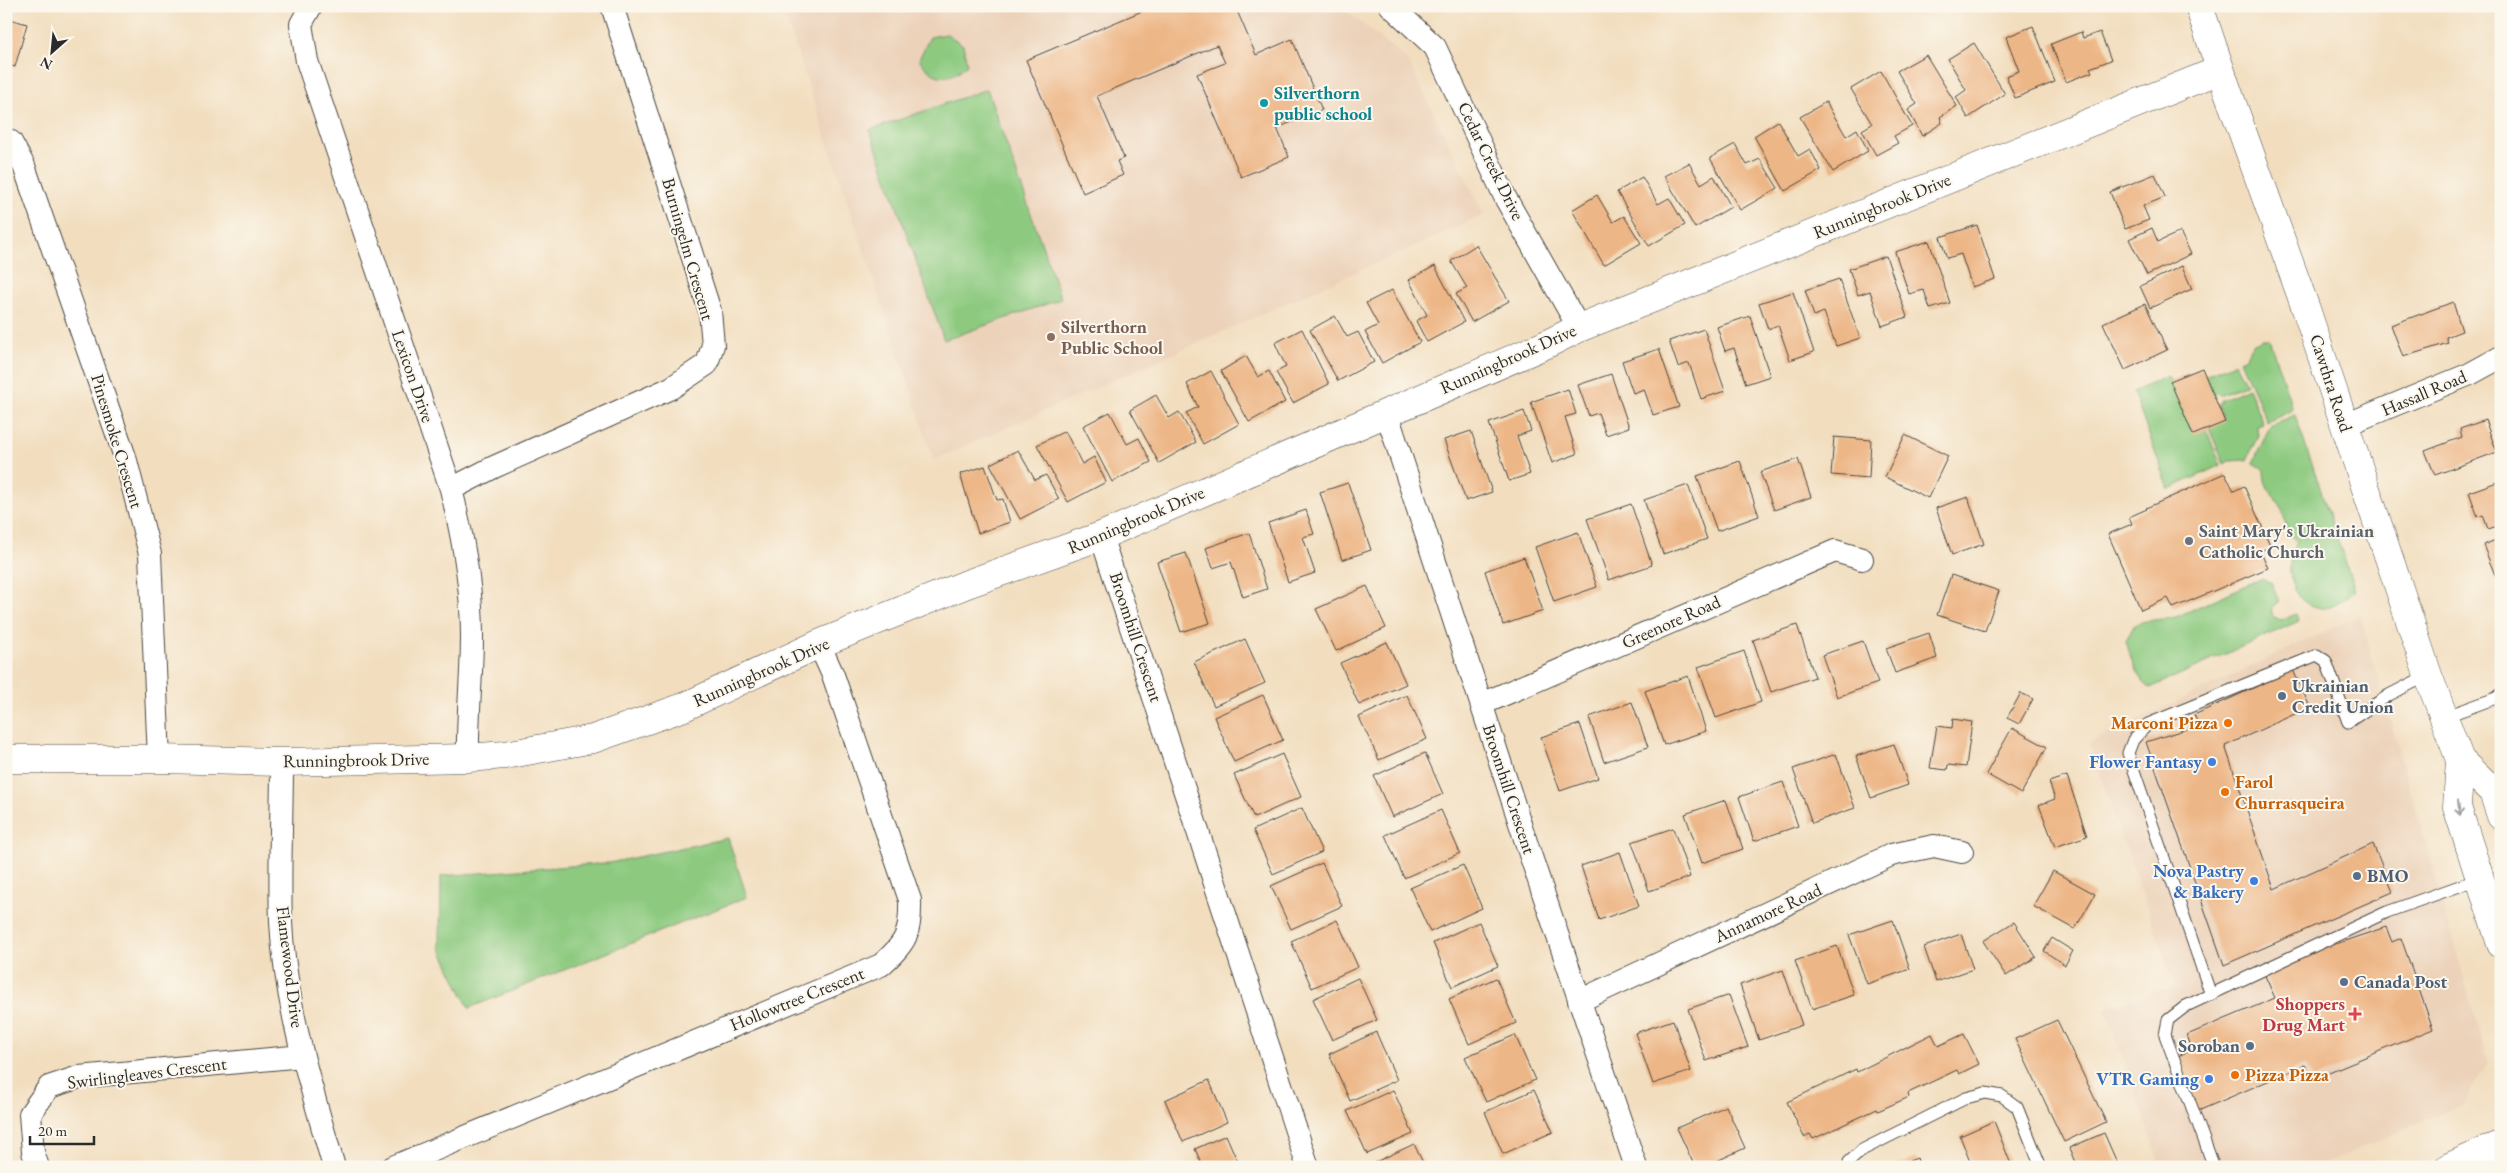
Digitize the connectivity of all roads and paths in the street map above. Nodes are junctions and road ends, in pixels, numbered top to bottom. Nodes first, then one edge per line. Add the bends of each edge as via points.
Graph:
1 (311, 6) edge
2 (612, 6) edge
3 (1391, 6) edge
4 (2199, 6) edge
5 (1417, 15) edge
6 (2220, 70) junction
7 (6, 139) edge
8 (1579, 328) junction
9 (2501, 356) edge
10 (1386, 411) junction
11 (2345, 425) junction
12 (451, 490) junction
13 (1101, 536) junction
14 (1862, 559) dead end
15 (819, 644) junction
16 (2428, 675) junction
17 (2501, 694) edge
18 (1482, 704) junction
19 (2444, 717) junction
20 (468, 758) junction
21 (6, 759) edge
22 (159, 759) junction
23 (2460, 760) junction
24 (282, 762) junction
25 (2501, 816) edge
26 (1962, 852) dead end
27 (2479, 879) junction
28 (2501, 944) edge
29 (2211, 995) junction
30 (1580, 1001) junction
31 (303, 1056) junction
32 (2501, 1144) edge
33 (38, 1167) edge
34 (334, 1167) edge
35 (393, 1167) edge
36 (1308, 1167) edge
37 (1636, 1167) edge
38 (1848, 1167) edge
39 (2041, 1167) edge
40 (2214, 1167) edge
41 (2450, 1167) edge

1 - 12 street, Lexicon Drive via 301,24 307,62
2 - 12 street, Burningelm Crescent via 710,311 713,345 709,358 707,364 671,388 494,466
3 - 5 street, Cedar Creek Drive
4 - 6 street, Cawthra Road
5 - 8 street, Cedar Creek Drive via 1506,198
6 - 8 street, Runningbrook Drive
6 - 11 street, Cawthra Road
7 - 22 street, Pinesmoke Crescent via 24,166 118,438 150,554
8 - 10 street, Runningbrook Drive
9 - 11 street, Hassall Road via 2470,374
10 - 13 street, Runningbrook Drive
10 - 18 street, Broomhill Crescent
11 - 16 street, Cawthra Road
12 - 20 street, Lexicon Drive via 468,568 472,636
13 - 15 street, Runningbrook Drive via 967,584
13 - 36 street, Broomhill Crescent
14 - 18 street, Greenore Road via 1835,551
15 - 20 street, Runningbrook Drive via 684,707 593,739 505,756
15 - 35 street, Hollowtree Crescent via 833,675 910,900 910,924 900,948 881,964
16 - 19 street, Cawthra Road
16 - 29 lane via 2389,695 2348,722 2326,661 2317,655 2148,724 2133,740 2128,753
17 - 19 lane
18 - 30 street, Broomhill Crescent
19 - 23 street, Cawthra Road
20 - 24 street, Runningbrook Drive
21 - 22 street, Runningbrook Drive
22 - 24 street, Runningbrook Drive
23 - 25 street, Cawthra Road via 2493,792
23 -> 27 street, Cawthra Road via 2457,808
24 - 31 street, Flamewood Drive via 281,923
26 - 30 street, Annamore Road via 1934,846 1891,855
27 - 28 street, Cawthra Road
27 - 29 lane via 2387,912
29 - 40 lane via 2186,1006 2168,1020 2165,1035
30 - 37 street, Broomhill Crescent
31 - 33 street, Swirlingleaves Crescent via 78,1077 49,1087 30,1114 33,1152
31 - 34 street, Flamewood Drive
32 - 41 street
38 - 39 lane via 1862,1150 1966,1098 1985,1093 2002,1096 2017,1108

